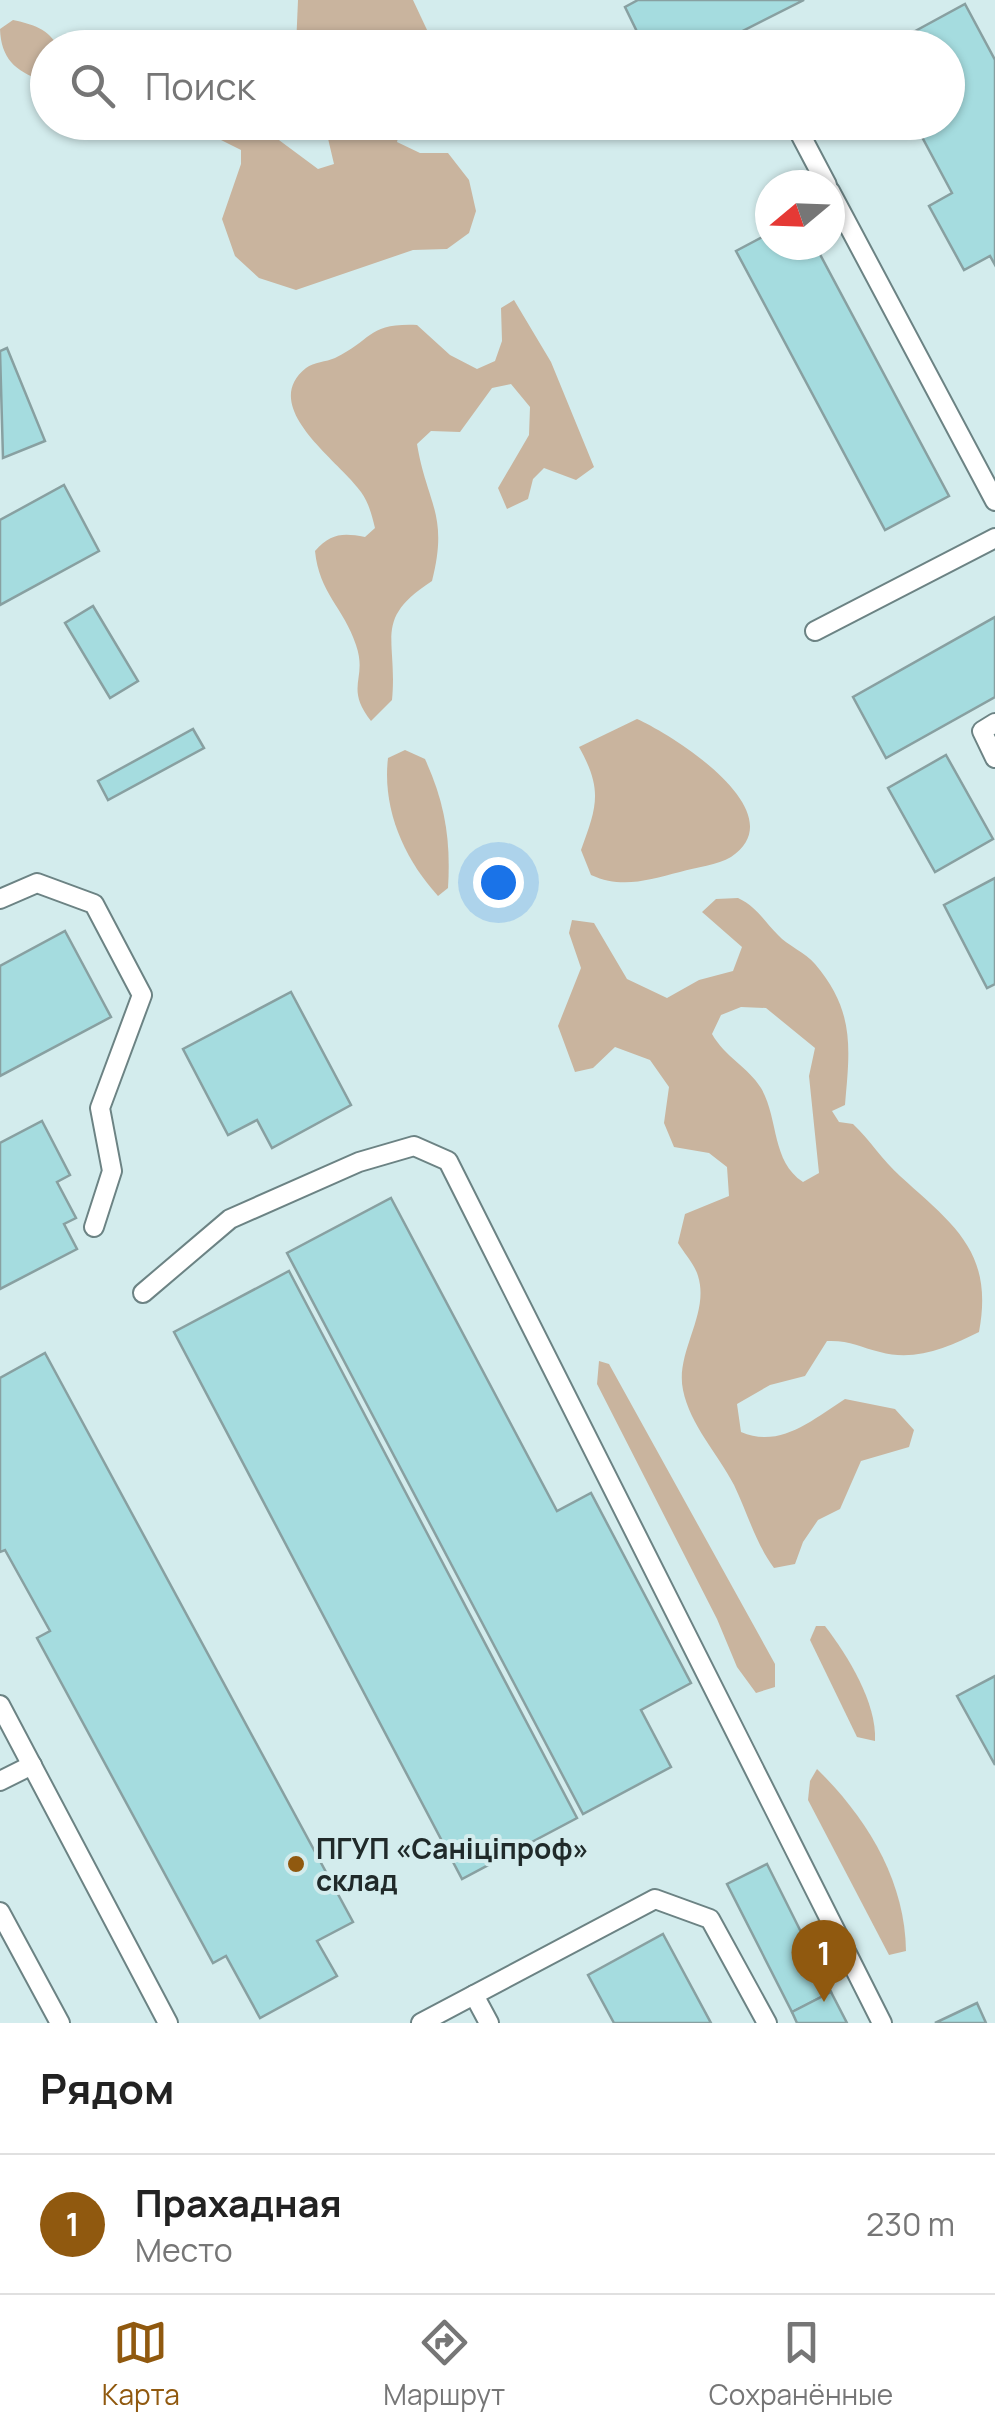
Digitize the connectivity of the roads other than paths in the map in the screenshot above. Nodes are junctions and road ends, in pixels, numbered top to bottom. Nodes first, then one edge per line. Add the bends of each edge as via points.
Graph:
1 (803, 140) edge
2 (819, 170) edge
3 (845, 220) edge
4 (995, 501) edge
5 (995, 538) edge
6 (815, 631) dead end
7 (995, 723) edge
8 (995, 758) edge
9 (0, 899) edge
10 (94, 1227) dead end
11 (142, 1294) dead end
12 (0, 1705) edge
13 (32, 1765) junction
14 (0, 1781) edge
15 (0, 1912) edge
16 (474, 1995) junction
17 (60, 2023) edge
18 (168, 2023) edge
19 (422, 2023) edge
20 (489, 2023) edge
21 (768, 2023) edge
22 (882, 2023) edge

1 - 2 lane
3 - 4 lane
5 - 6 lane
7 - 8 lane via 982,731
9 - 10 lane via 37,882 94,904 142,996 100,1108 112,1172
11 - 22 lane via 230,1220 359,1162 414,1146 448,1161
12 - 13 lane
13 - 14 lane
13 - 18 lane
15 - 17 lane
16 - 19 lane
16 - 20 lane
16 - 21 lane via 655,1899 710,1918

